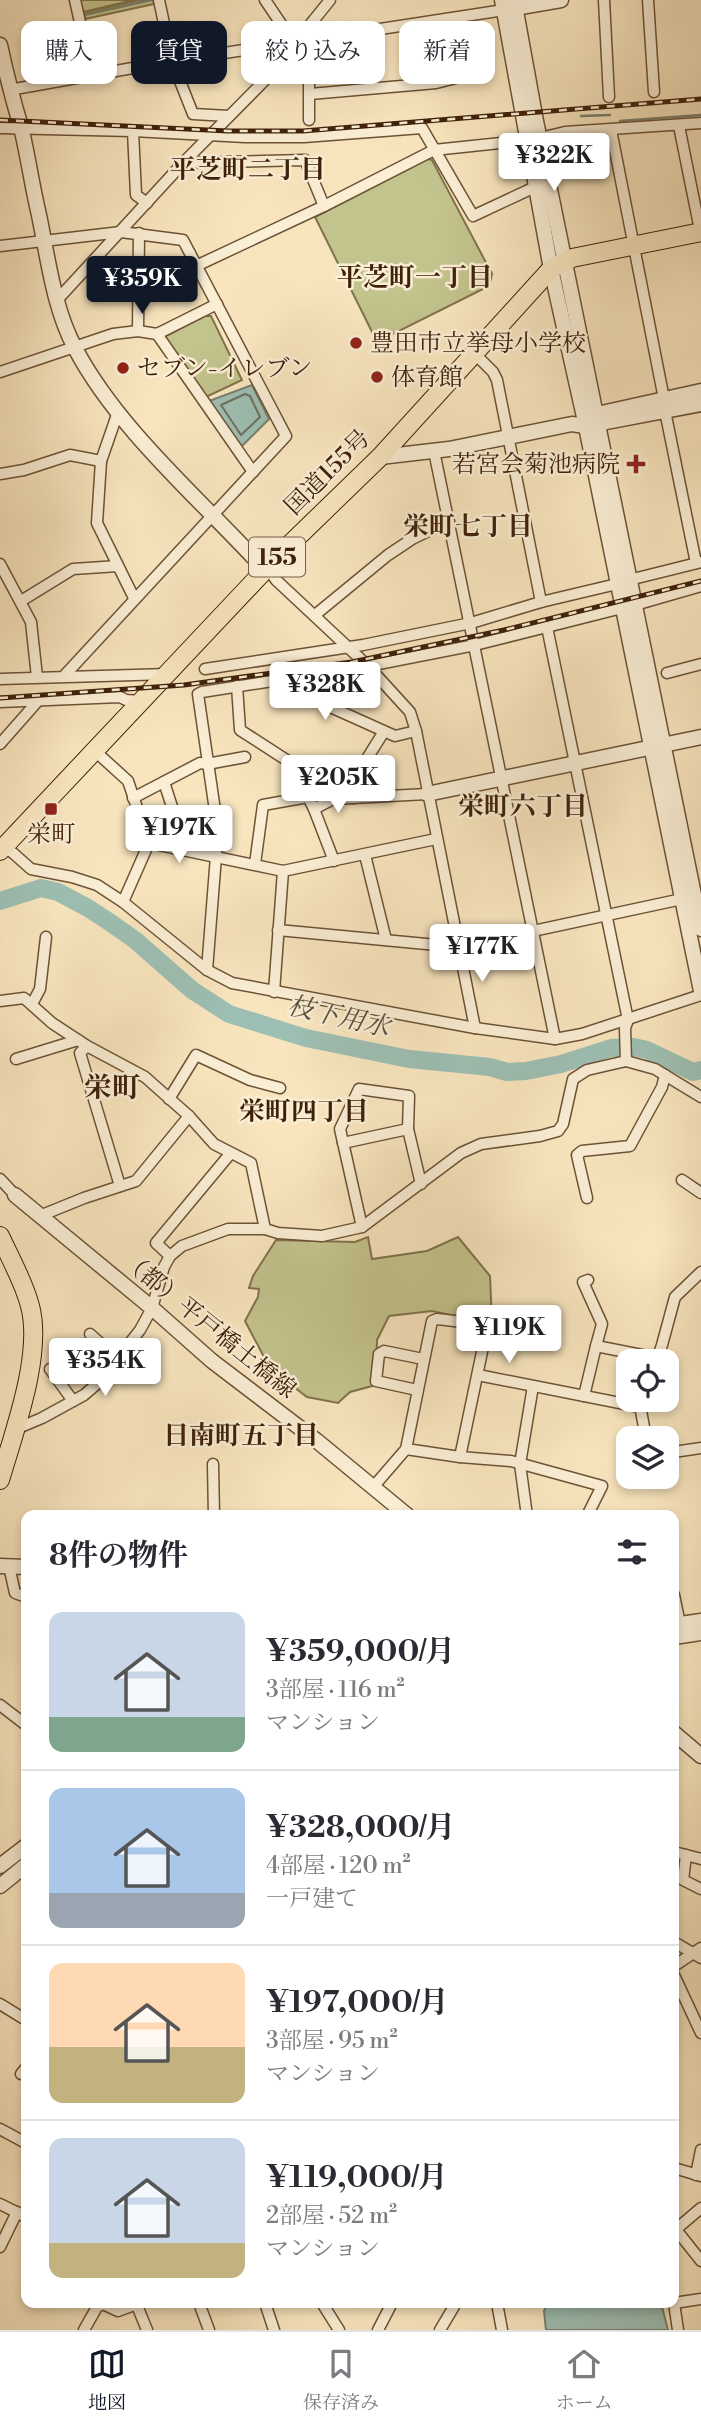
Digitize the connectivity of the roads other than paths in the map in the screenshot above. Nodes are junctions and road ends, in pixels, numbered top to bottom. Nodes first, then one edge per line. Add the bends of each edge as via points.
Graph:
1 (75, 0) edge
2 (159, 0) edge
3 (265, 0) edge
4 (330, 0) edge
5 (561, 0) edge
6 (604, 0) edge
7 (648, 0) edge
8 (509, 4) edge
9 (455, 18) junction
10 (80, 21) edge
11 (163, 21) edge
12 (279, 21) edge
13 (312, 21) edge
14 (385, 29) edge
15 (0, 45) edge
16 (42, 84) edge
17 (181, 84) edge
18 (261, 84) edge
19 (310, 84) edge
20 (5, 90) edge
21 (653, 92) dead end
22 (310, 93) junction
23 (609, 97) dead end
24 (229, 116) junction
25 (309, 120) dead end
26 (701, 124) edge
27 (679, 126) junction
28 (0, 128) edge
29 (21, 128) junction
30 (611, 130) junction
31 (133, 131) junction
32 (212, 135) junction
33 (307, 136) junction
34 (534, 139) junction
35 (434, 150) junction
36 (305, 160) junction
37 (183, 163) junction
38 (535, 187) junction
39 (147, 203) junction
40 (324, 206) junction
41 (121, 232) junction
42 (139, 233) junction
43 (701, 233) edge
44 (44, 240) junction
45 (0, 246) edge
46 (634, 246) junction
47 (559, 265) junction
48 (196, 266) junction
49 (58, 299) junction
50 (217, 304) junction
51 (138, 331) junction
52 (157, 334) junction
53 (75, 348) junction
54 (474, 353) junction
55 (0, 372) edge
56 (701, 391) edge
57 (701, 404) edge
58 (664, 405) junction
59 (118, 412) junction
60 (587, 421) junction
61 (507, 437) junction
62 (434, 451) junction
63 (380, 457) junction
64 (101, 461) junction
65 (253, 472) junction
66 (0, 474) edge
67 (214, 515) junction
68 (449, 521) junction
69 (699, 562) edge
70 (0, 565) edge
71 (118, 566) junction
72 (267, 567) junction
73 (623, 582) junction
74 (701, 586) edge
75 (134, 598) junction
76 (22, 601) junction
77 (541, 602) junction
78 (628, 607) junction
79 (315, 615) junction
80 (471, 624) junction
81 (547, 627) junction
82 (475, 645) junction
83 (345, 646) junction
84 (701, 664) edge
85 (368, 666) junction
86 (205, 669) dead end
87 (667, 673) dead end
88 (168, 674) junction
89 (316, 676) junction
90 (37, 677) junction
91 (64, 677) junction
92 (0, 678) edge
93 (237, 687) junction
94 (141, 701) junction
95 (0, 702) edge
96 (37, 702) junction
97 (416, 732) junction
98 (383, 733) junction
99 (701, 737) edge
100 (0, 744) edge
101 (656, 746) junction
102 (95, 751) junction
103 (244, 757) dead end
104 (573, 763) junction
105 (207, 764) junction
106 (502, 778) junction
107 (164, 782) junction
108 (427, 794) junction
109 (309, 797) junction
110 (133, 798) junction
111 (354, 798) junction
112 (314, 809) junction
113 (436, 839) junction
114 (149, 843) junction
115 (1, 848) edge
116 (186, 850) junction
117 (365, 855) junction
118 (216, 857) junction
119 (334, 861) junction
120 (255, 864) junction
121 (283, 871) junction
122 (692, 896) edge
123 (123, 902) junction
124 (605, 914) junction
125 (532, 929) junction
126 (701, 929) edge
127 (278, 930) junction
128 (46, 937) dead end
129 (386, 940) junction
130 (458, 947) junction
131 (206, 970) junction
132 (274, 992) junction
133 (701, 993) edge
134 (0, 1001) edge
135 (32, 1004) junction
136 (628, 1020) junction
137 (475, 1028) junction
138 (555, 1039) junction
139 (83, 1043) junction
140 (626, 1058) junction
141 (16, 1059) dead end
142 (666, 1075) junction
143 (280, 1088) dead end
144 (701, 1097) edge
145 (169, 1099) junction
146 (189, 1116) junction
147 (408, 1129) junction
148 (343, 1143) junction
149 (230, 1154) junction
150 (0, 1179) edge
151 (682, 1180) dead end
152 (421, 1184) junction
153 (120, 1186) junction
154 (0, 1190) edge
155 (701, 1193) edge
156 (15, 1195) junction
157 (587, 1198) dead end
158 (42, 1215) junction
159 (362, 1227) junction
160 (265, 1229) junction
161 (0, 1236) edge
162 (170, 1256) junction
163 (701, 1272) edge
164 (589, 1279) dead end
165 (152, 1308) junction
166 (90, 1334) dead end
167 (596, 1346) junction
168 (661, 1349) edge
169 (616, 1351) edge
170 (118, 1359) junction
171 (424, 1359) junction
172 (50, 1369) dead end
173 (478, 1375) junction
174 (533, 1386) junction
175 (417, 1390) junction
176 (584, 1396) junction
177 (73, 1401) junction
178 (616, 1401) edge
179 (16, 1425) junction
180 (406, 1448) junction
181 (701, 1448) edge
182 (679, 1451) edge
183 (460, 1457) junction
184 (213, 1464) dead end
185 (520, 1464) junction
186 (0, 1480) edge
187 (374, 1486) junction
188 (214, 1510) edge
189 (401, 1510) edge
190 (526, 1510) edge
191 (590, 1510) edge
192 (5, 1566) edge
193 (21, 1595) edge
194 (701, 1621) edge
195 (679, 1627) edge
196 (679, 1629) edge
197 (701, 1633) edge
198 (0, 1705) edge
199 (21, 1721) edge
200 (679, 1737) edge
201 (701, 1756) edge
202 (21, 1850) edge
203 (679, 1854) edge
204 (686, 1855) junction
205 (701, 1859) edge
206 (0, 1866) edge
207 (21, 1868) edge
208 (0, 1886) edge
209 (701, 1889) edge
210 (679, 1944) edge
211 (699, 1953) edge
212 (679, 1963) edge
213 (679, 1984) edge
214 (0, 2004) edge
215 (697, 2015) edge
216 (21, 2017) edge
217 (701, 2033) edge
218 (0, 2129) edge
219 (21, 2140) edge
220 (701, 2150) edge
221 (679, 2170) edge
222 (699, 2176) edge
223 (0, 2204) edge
224 (701, 2208) edge
225 (21, 2214) edge
226 (21, 2216) edge
227 (679, 2225) edge
228 (679, 2235) edge
229 (0, 2247) edge
230 (701, 2261) edge
231 (701, 2299) edge
232 (679, 2302) edge
233 (96, 2308) edge
234 (139, 2308) edge
235 (201, 2308) edge
236 (267, 2308) edge
237 (325, 2308) edge
238 (389, 2308) edge
239 (453, 2308) edge
240 (498, 2308) edge
241 (675, 2308) edge
242 (84, 2330) edge
243 (147, 2330) edge
244 (209, 2330) edge
245 (274, 2330) edge
246 (339, 2330) edge
247 (377, 2330) edge
248 (440, 2330) edge
249 (502, 2330) edge
250 (678, 2330) edge

1 - 10 street
2 - 11 street
3 - 12 street
4 - 13 street
5 - 8 street
6 - 23 street
7 - 21 street
8 - 9 street
8 - 34 street
9 - 14 street
9 - 22 street via 464,76 436,83
15 - 20 street
16 - 20 street
17 - 24 street via 193,114
18 - 24 street
19 - 22 street
20 - 29 street
22 - 25 street
24 - 32 street
26 - 27 street
27 - 30 street
27 - 43 street
28 - 29 street
29 - 31 street
29 - 44 street
30 - 34 street
30 - 46 street
31 - 32 street
31 - 39 street via 136,195
32 - 33 street
32 - 37 street
33 - 35 street via 422,128
33 - 36 street
34 - 35 street
34 - 38 street
34 - 47 street
35 - 38 street via 473,216
35 - 40 street
36 - 37 street
36 - 40 street
37 - 39 street
38 - 47 street
39 - 41 street
40 - 48 street
41 - 42 street
41 - 44 street
41 - 49 street
42 - 48 street via 183,240
42 - 51 street
43 - 46 highway
44 - 45 street
44 - 49 street
46 - 47 highway
46 - 58 street
47 - 54 highway, 国道155号 / 155
47 - 60 street
48 - 50 street
49 - 53 street
50 - 52 street
50 - 65 street via 286,436
51 - 52 street
51 - 53 street via 113,334
52 - 65 street
53 - 55 street
53 - 59 street
54 - 61 street via 495,376
54 - 63 highway, 国道155号 / 155
56 - 58 street
57 - 58 street
58 - 60 street
58 - 69 street
59 - 64 street
59 - 67 street
60 - 61 street
60 - 73 street
61 - 62 street
61 - 77 street
62 - 63 street
62 - 68 street
63 - 72 highway, 国道155号 / 155
64 - 66 street via 70,455
64 - 71 street via 97,523
65 - 67 street
67 - 72 street
67 - 75 street
68 - 79 street via 388,555
68 - 80 street
69 - 73 street
70 - 76 street
71 - 75 street
71 - 76 street via 73,569
72 - 79 street
72 - 88 highway, 国道155号 / 155
73 - 77 street
73 - 78 street
74 - 78 street
75 - 91 street
76 - 90 street via 31,622
77 - 80 street
78 - 81 street
78 - 101 street
79 - 83 street
80 - 82 street
80 - 83 street
81 - 82 street
81 - 104 street
82 - 85 street
82 - 106 street
83 - 85 street
83 - 86 street
84 - 87 street
85 - 89 street
85 - 97 street via 410,712
88 - 91 street
88 - 94 highway, 国道155号 / 155
89 - 93 street
89 - 98 street via 317,696 326,705
90 - 91 street
90 - 92 street
93 - 105 street via 198,694
93 - 109 street via 240,730 291,763
94 - 96 street via 120,696
94 - 102 highway, 国道155号 / 155
95 - 96 street
96 - 100 street
97 - 98 street
97 - 108 street
98 - 111 street via 353,781
99 - 101 street
101 - 104 street
101 - 122 street
102 - 110 street via 128,781
102 - 115 highway, 国道155号 / 155
103 - 105 street
104 - 106 street
104 - 124 street
105 - 107 street via 200,763
105 - 118 street via 218,831
106 - 108 street
106 - 125 street
107 - 110 street
107 - 116 street
108 - 111 street
108 - 113 street
109 - 112 street
109 - 120 street via 263,805
110 - 114 street
111 - 112 street via 333,799
112 - 119 street
113 - 117 street
113 - 130 street
114 - 116 street
114 - 123 street
115 - 123 street via 31,869 97,885
116 - 118 street
117 - 119 street
117 - 129 street
118 - 120 street
118 - 131 street
119 - 121 street
120 - 121 street
121 - 127 street
122 - 124 street
122 - 126 street
122 - 133 street
123 - 131 street
124 - 125 street
124 - 136 street
125 - 130 street
125 - 138 street
127 - 129 street
127 - 132 street
128 - 135 street via 40,989
129 - 130 street
130 - 137 street
131 - 132 street via 232,983
132 - 137 street
133 - 136 street
134 - 135 street via 24,998
135 - 139 street
136 - 138 street
136 - 140 street
137 - 138 street
139 - 141 street
139 - 145 street via 145,1077
139 - 153 street via 80,1053
140 - 142 street
140 - 152 street via 573,1079 558,1131 481,1144 461,1153
142 - 144 street
142 - 157 street via 630,1146 577,1155
143 - 145 street via 250,1080 196,1055
145 - 146 street
146 - 149 street via 214,1144
146 - 153 street via 140,1177
147 - 148 street
147 - 148 street via 409,1096 359,1089 340,1129
147 - 152 street
148 - 159 street
149 - 160 street via 251,1163
149 - 162 street via 156,1243
150 - 156 street
151 - 155 street
152 - 159 street
153 - 158 street
154 - 156 street
156 - 158 street, （都）平戸橋土橋線
158 - 165 street, （都）平戸橋土橋線
159 - 160 street via 322,1236
160 - 162 street via 213,1233 181,1246
161 - 179 highway via 33,1321 33,1353
162 - 165 street
163 - 168 street via 675,1297
164 - 167 street via 583,1282 602,1324
165 - 170 street
165 - 187 street, （都）平戸橋土橋線 via 212,1361
166 - 170 street
167 - 169 street
167 - 176 street
170 - 177 street via 99,1383
171 - 173 street via 432,1321 480,1324 487,1328
171 - 175 street
171 - 175 street via 379,1354 376,1381
172 - 177 street
173 - 174 street
173 - 183 street
174 - 176 street
174 - 185 street
175 - 180 street
176 - 178 street
177 - 179 street via 23,1426
179 - 186 highway
180 - 183 street
180 - 187 street
181 - 182 street
183 - 185 street
184 - 188 street
185 - 190 street
185 - 191 street via 602,1486
187 - 189 street, （都）平戸橋土橋線
192 - 193 street via 15,1592
194 - 195 street
196 - 197 street
198 - 199 street
200 - 201 street
202 - 206 street
203 - 204 street
204 - 205 street
204 - 209 street via 683,1880
207 - 208 street
210 - 211 street
211 - 212 street
213 - 215 street
214 - 216 street
215 - 217 street
218 - 219 street
220 - 222 street
221 - 222 street
223 - 225 street
224 - 227 street
226 - 229 street
228 - 230 street
231 - 232 street
233 - 242 street
234 - 243 street
235 - 244 street
236 - 245 street
237 - 246 street
238 - 247 street
239 - 248 street
240 - 249 street
241 - 250 street

